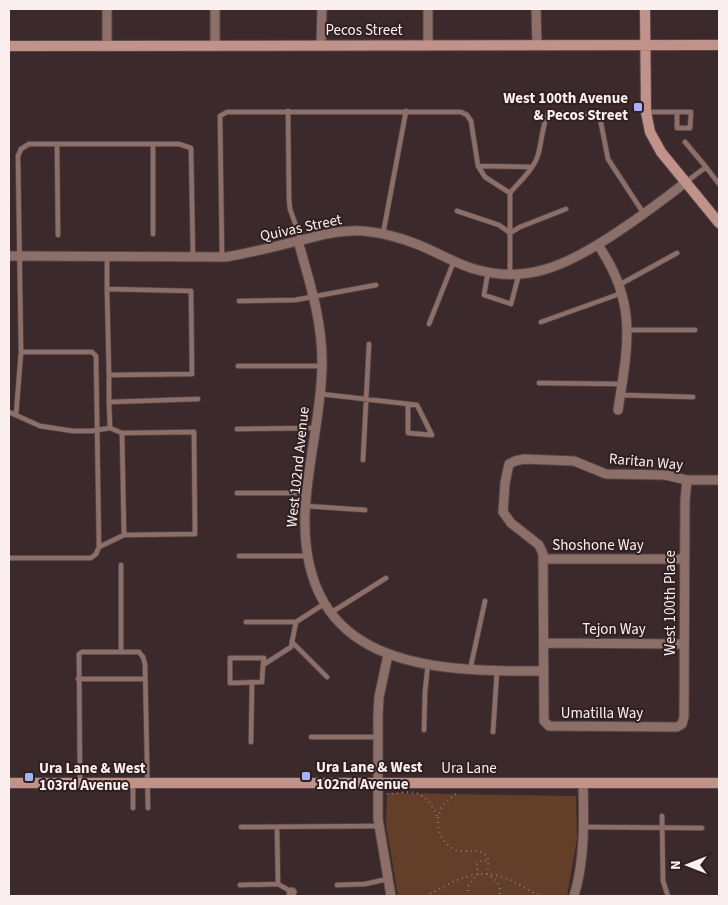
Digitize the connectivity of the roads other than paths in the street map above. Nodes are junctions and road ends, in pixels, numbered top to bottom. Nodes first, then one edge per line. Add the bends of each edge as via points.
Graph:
1 (107, 9) edge
2 (215, 9) edge
3 (322, 9) edge
4 (428, 9) edge
5 (536, 9) edge
6 (645, 9) edge
7 (428, 45) junction
8 (537, 45) junction
9 (645, 45) junction
10 (719, 45) edge
11 (9, 46) edge
12 (107, 46) junction
13 (215, 46) junction
14 (322, 46) junction
15 (288, 111) junction
16 (406, 111) junction
17 (646, 112) junction
18 (677, 112) junction
19 (685, 142) dead end
20 (57, 144) junction
21 (153, 144) junction
22 (478, 166) junction
23 (706, 167) junction
24 (531, 168) junction
25 (686, 182) junction
26 (719, 184) edge
27 (510, 193) junction
28 (566, 209) dead end
29 (457, 211) dead end
30 (645, 214) junction
31 (719, 223) edge
32 (510, 233) junction
33 (153, 234) dead end
34 (383, 234) junction
35 (58, 235) dead end
36 (300, 241) junction
37 (598, 245) junction
38 (676, 253) dead end
39 (9, 256) edge
40 (20, 256) junction
41 (107, 256) junction
42 (193, 257) junction
43 (222, 257) junction
44 (454, 261) junction
45 (488, 272) junction
46 (515, 274) junction
47 (376, 285) dead end
48 (107, 289) junction
49 (621, 289) junction
50 (314, 298) junction
51 (239, 301) dead end
52 (542, 322) dead end
53 (429, 324) dead end
54 (627, 330) junction
55 (695, 330) dead end
56 (369, 344) dead end
57 (21, 352) junction
58 (238, 366) dead end
59 (322, 366) junction
60 (108, 375) junction
61 (539, 383) dead end
62 (621, 384) junction
63 (319, 394) junction
64 (620, 395) junction
65 (693, 397) dead end
66 (198, 399) dead end
67 (366, 400) junction
68 (108, 402) junction
69 (408, 405) junction
70 (618, 410) dead end
71 (9, 412) edge
72 (16, 415) junction
73 (110, 428) junction
74 (315, 428) junction
75 (238, 429) dead end
76 (96, 430) junction
77 (122, 433) junction
78 (363, 460) dead end
79 (687, 480) junction
80 (719, 480) edge
81 (307, 493) junction
82 (237, 494) dead end
83 (306, 506) junction
84 (365, 510) dead end
85 (124, 535) junction
86 (99, 548) junction
87 (239, 556) dead end
88 (307, 556) junction
89 (9, 558) edge
90 (543, 559) junction
91 (684, 559) junction
92 (121, 565) dead end
93 (386, 578) dead end
94 (485, 600) dead end
95 (325, 603) junction
96 (331, 613) junction
97 (246, 622) dead end
98 (296, 622) junction
99 (292, 642) junction
100 (544, 643) junction
101 (684, 644) junction
102 (121, 652) junction
103 (388, 655) junction
104 (428, 663) junction
105 (263, 665) junction
106 (470, 670) junction
107 (497, 671) junction
108 (544, 671) junction
109 (327, 677) dead end
110 (78, 679) junction
111 (145, 679) junction
112 (252, 682) junction
113 (681, 725) joint
114 (424, 730) dead end
115 (494, 732) dead end
116 (311, 737) dead end
117 (377, 737) junction
118 (251, 742) dead end
119 (378, 782) junction
120 (9, 783) edge
121 (80, 783) junction
122 (133, 783) junction
123 (147, 783) junction
124 (583, 783) junction
125 (719, 784) edge
126 (133, 808) dead end
127 (148, 808) dead end
128 (662, 816) dead end
129 (378, 826) junction
130 (241, 827) dead end
131 (277, 827) junction
132 (584, 827) junction
133 (663, 828) junction
134 (702, 828) dead end
135 (388, 879) junction
136 (278, 884) junction
137 (240, 885) dead end
138 (337, 885) dead end
139 (291, 894) edge
140 (391, 896) edge
141 (574, 896) edge
142 (668, 896) edge

1 - 12 street
2 - 13 street
3 - 14 street
4 - 7 street
5 - 8 street
6 - 9 street
7 - 8 street, Pecos Street
7 - 14 street, Pecos Street
8 - 9 street, Pecos Street
9 - 10 street, Pecos Street
9 - 17 street
11 - 12 street, Pecos Street
12 - 13 street, Pecos Street
13 - 14 street, Pecos Street
15 - 16 lane
15 - 36 lane via 289,200
15 - 43 lane via 227,112 220,116
16 - 22 lane via 461,112 467,115 471,120
16 - 34 lane
17 - 18 lane
17 - 25 street via 655,142
18 - 18 lane via 691,112 690,128 677,128
19 - 23 lane
20 - 21 lane
20 - 35 lane
20 - 40 lane via 29,144 21,149 18,156
21 - 33 lane
21 - 42 lane via 179,144 191,148
22 - 24 lane
22 - 27 lane via 484,177
23 - 25 lane
23 - 26 lane
24 - 27 lane
24 - 30 lane via 538,155 548,113 594,114 600,118 608,159
25 - 30 street, Quivas Street
25 - 31 street
27 - 32 lane
28 - 32 lane
29 - 32 lane via 500,225
30 - 37 street, Quivas Street
32 - 46 lane
34 - 36 street, Quivas Street via 348,231
34 - 44 street, Quivas Street via 418,244
36 - 43 street, Quivas Street
36 - 50 street, West 102nd Avenue
37 - 46 street, Quivas Street via 566,263
37 - 49 street
38 - 49 lane
39 - 40 street, Quivas Street
40 - 41 street, Quivas Street
40 - 57 lane
41 - 42 street, Quivas Street
41 - 48 lane
42 - 43 street, Quivas Street
44 - 45 street, Quivas Street
44 - 53 lane
45 - 46 street, Quivas Street
45 - 46 lane via 484,294 511,304
47 - 50 lane
48 - 60 lane
48 - 60 lane via 191,291 192,374
49 - 52 lane
49 - 54 street
50 - 51 lane
50 - 59 street, West 102nd Avenue
54 - 55 lane
54 - 62 street
56 - 67 lane
57 - 72 lane
57 - 76 lane via 95,353
58 - 59 lane
59 - 63 street, West 102nd Avenue
60 - 68 lane
61 - 62 lane
62 - 64 street
63 - 67 lane
63 - 74 street, West 102nd Avenue
64 - 65 lane
64 - 70 street
66 - 68 lane
67 - 69 lane
67 - 78 lane
68 - 73 lane
69 - 69 lane via 408,433 432,435 417,406
71 - 72 lane
72 - 76 lane via 40,426
73 - 76 lane
73 - 77 lane
74 - 75 lane
74 - 81 street, West 102nd Avenue
76 - 86 lane
77 - 85 lane
77 - 85 lane via 194,432 195,534
79 - 80 street, Raritan Way
79 - 90 street, Raritan Way via 665,475 606,474 574,461 524,459 512,462 507,468 503,512 511,523 539,545
79 - 91 street, West 100th Place
81 - 82 lane
81 - 83 street, West 102nd Avenue
83 - 84 lane
83 - 88 street, West 102nd Avenue
85 - 86 lane
86 - 89 lane via 91,558
87 - 88 lane
88 - 95 street, West 102nd Avenue via 311,574
90 - 91 street, Shoshone Way
90 - 100 street
91 - 101 street, West 100th Place
92 - 102 lane
93 - 96 lane
94 - 106 lane
95 - 96 street, West 102nd Avenue
95 - 98 lane
96 - 103 street, West 102nd Avenue via 358,639
97 - 98 lane
98 - 99 lane
99 - 105 lane via 291,647
99 - 109 lane
100 - 101 street, Tejon Way
100 - 108 street
101 - 113 street, West 100th Place via 684,717
102 - 110 lane via 82,652 79,654
102 - 111 lane via 139,652 145,664
103 - 104 street, West 102nd Avenue
103 - 117 street via 379,697
104 - 106 street, West 102nd Avenue
104 - 114 lane
105 - 112 lane via 262,682
105 - 112 lane via 264,658 230,658 230,682
106 - 107 street, West 102nd Avenue
107 - 108 street, West 102nd Avenue
107 - 115 lane
108 - 113 street, Umatilla Way via 544,720 549,726
110 - 111 lane
110 - 121 lane
111 - 123 lane
112 - 118 lane
116 - 117 lane
117 - 119 street
119 - 123 street, Ura Lane
119 - 124 street, Ura Lane
119 - 129 street
120 - 121 street, Ura Lane
121 - 122 street, Ura Lane
122 - 123 street, Ura Lane
122 - 126 lane
123 - 127 lane
124 - 125 street, Ura Lane
124 - 132 street
128 - 133 lane
129 - 131 lane
129 - 135 street
130 - 131 lane
131 - 136 lane
132 - 133 lane
132 - 141 street
133 - 134 lane
133 - 142 lane via 663,881
135 - 138 lane
135 - 140 street
136 - 137 lane
136 - 139 lane

